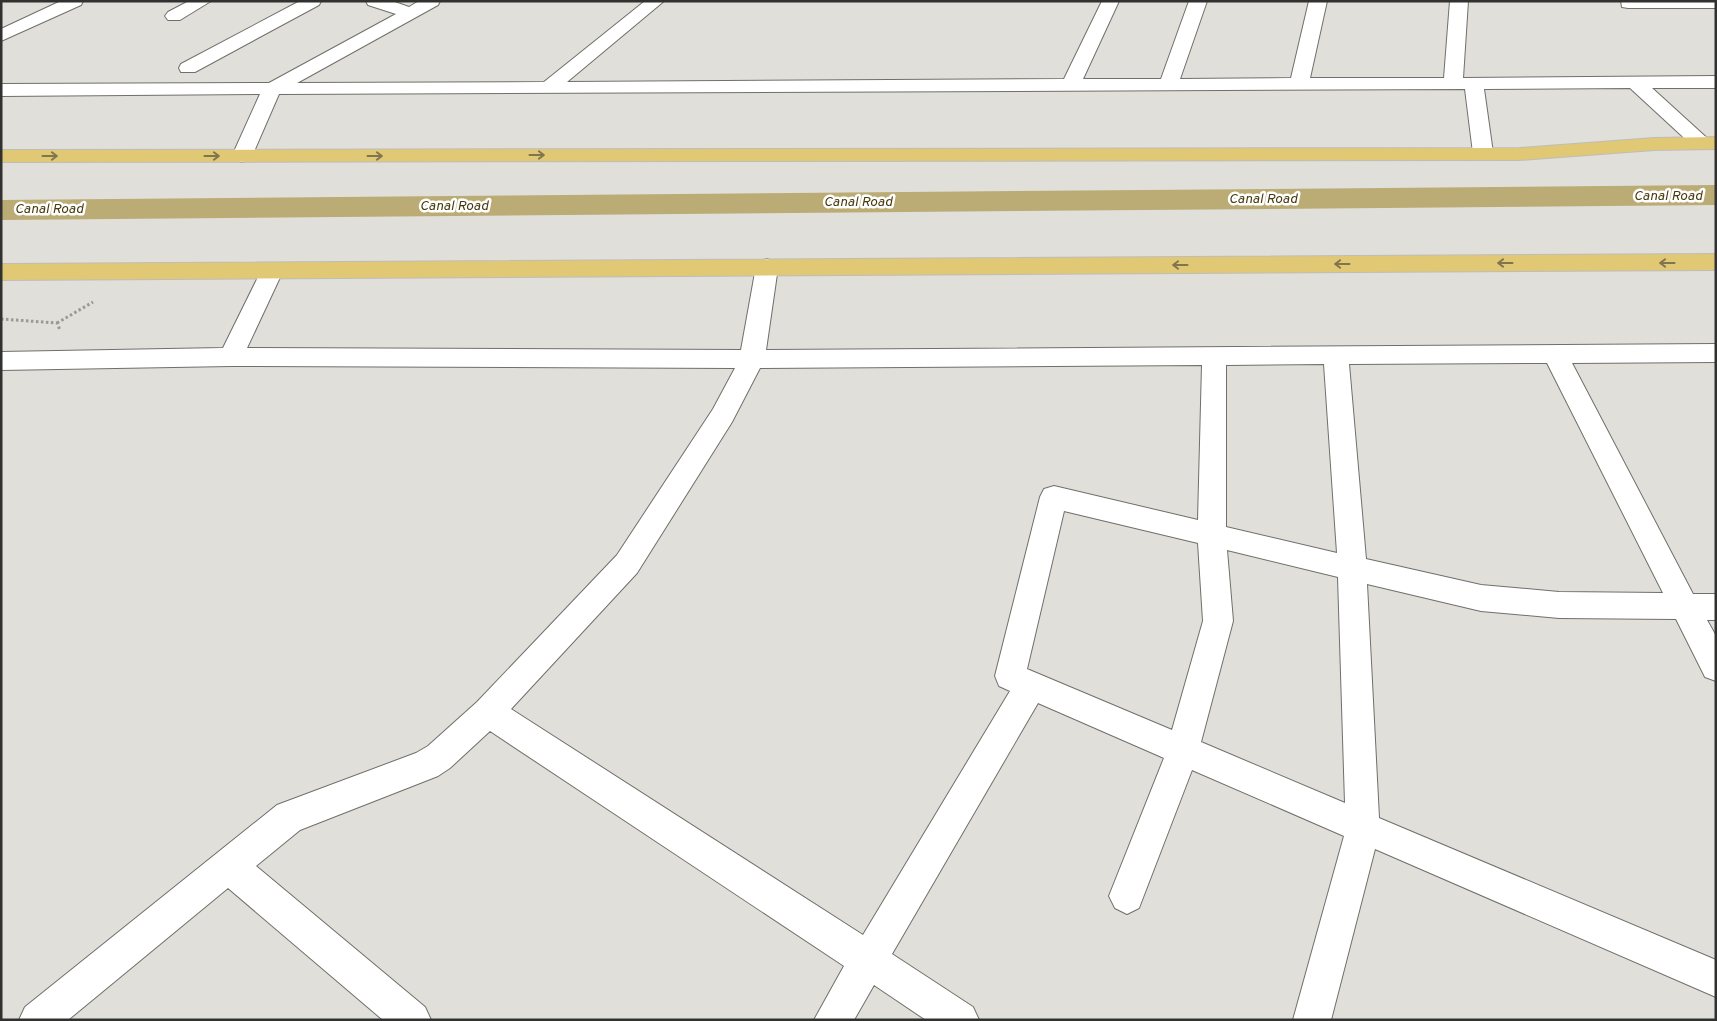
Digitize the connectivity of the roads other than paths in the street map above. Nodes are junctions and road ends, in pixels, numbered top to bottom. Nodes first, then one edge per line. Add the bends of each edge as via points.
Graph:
1 (75, 1) edge
2 (203, 1) edge
3 (313, 1) edge
4 (374, 1) edge
5 (432, 1) edge
6 (656, 1) edge
7 (1111, 1) edge
8 (1198, 1) edge
9 (1318, 1) edge
10 (1459, 1) edge
11 (1628, 3) dead end
12 (1710, 3) edge
13 (410, 13) junction
14 (174, 16) dead end
15 (1, 36) edge
16 (188, 68) dead end
17 (1716, 82) edge
18 (1453, 83) junction
19 (1474, 83) junction
20 (1636, 83) junction
21 (1169, 84) junction
22 (1299, 84) junction
23 (1071, 85) junction
24 (549, 87) junction
25 (272, 89) junction
26 (1, 90) edge
27 (1708, 143) edge
28 (1483, 154) junction
29 (1, 156) edge
30 (242, 156) junction
31 (1716, 262) edge
32 (767, 267) junction
33 (272, 271) junction
34 (1, 272) edge
35 (1716, 353) edge
36 (1555, 354) junction
37 (1336, 356) junction
38 (231, 357) junction
39 (1214, 358) junction
40 (752, 359) junction
41 (1, 361) edge
42 (1212, 535) junction
43 (1352, 569) junction
44 (1686, 606) junction
45 (1716, 606) edge
46 (1716, 666) edge
47 (1031, 685) junction
48 (488, 712) junction
49 (1183, 750) junction
50 (1363, 828) junction
51 (229, 866) junction
52 (1127, 896) dead end
53 (868, 960) junction
54 (1716, 979) edge
55 (38, 1020) edge
56 (412, 1020) edge
57 (832, 1020) edge
58 (960, 1020) edge
59 (1312, 1020) edge

1 - 15 street
2 - 14 street
3 - 16 street
4 - 13 street
5 - 13 street
6 - 24 street
7 - 23 street
8 - 21 street
9 - 22 street
10 - 18 street
11 - 12 street
13 - 25 street
17 - 20 street
18 - 19 street
18 - 22 street
19 - 20 street
19 - 28 street
20 - 27 street
21 - 22 street
21 - 23 street
23 - 24 street
24 - 25 street
25 - 26 street
25 - 30 street
27 - 28 highway
30 -> 28 highway
29 -> 30 highway
31 -> 32 highway
32 - 33 highway
32 - 40 street
33 - 34 highway
33 - 38 street
35 - 36 street
36 - 37 street
36 - 44 street
37 - 39 street
37 - 43 street
38 - 40 street
38 - 41 street
39 - 40 street
39 - 42 street
40 - 48 street via 723,415 627,564
42 - 43 street
42 - 47 street via 1054,497 1010,676
42 - 49 street via 1218,621
43 - 44 street via 1481,598 1559,605
43 - 50 street
44 - 45 street
44 - 46 street
47 - 49 street
47 - 53 street
48 - 51 street via 440,757 289,817
48 - 53 street
49 - 50 street
49 - 52 street
50 - 54 street
50 - 59 street
51 - 55 street
51 - 56 street
53 - 57 street
53 - 58 street

